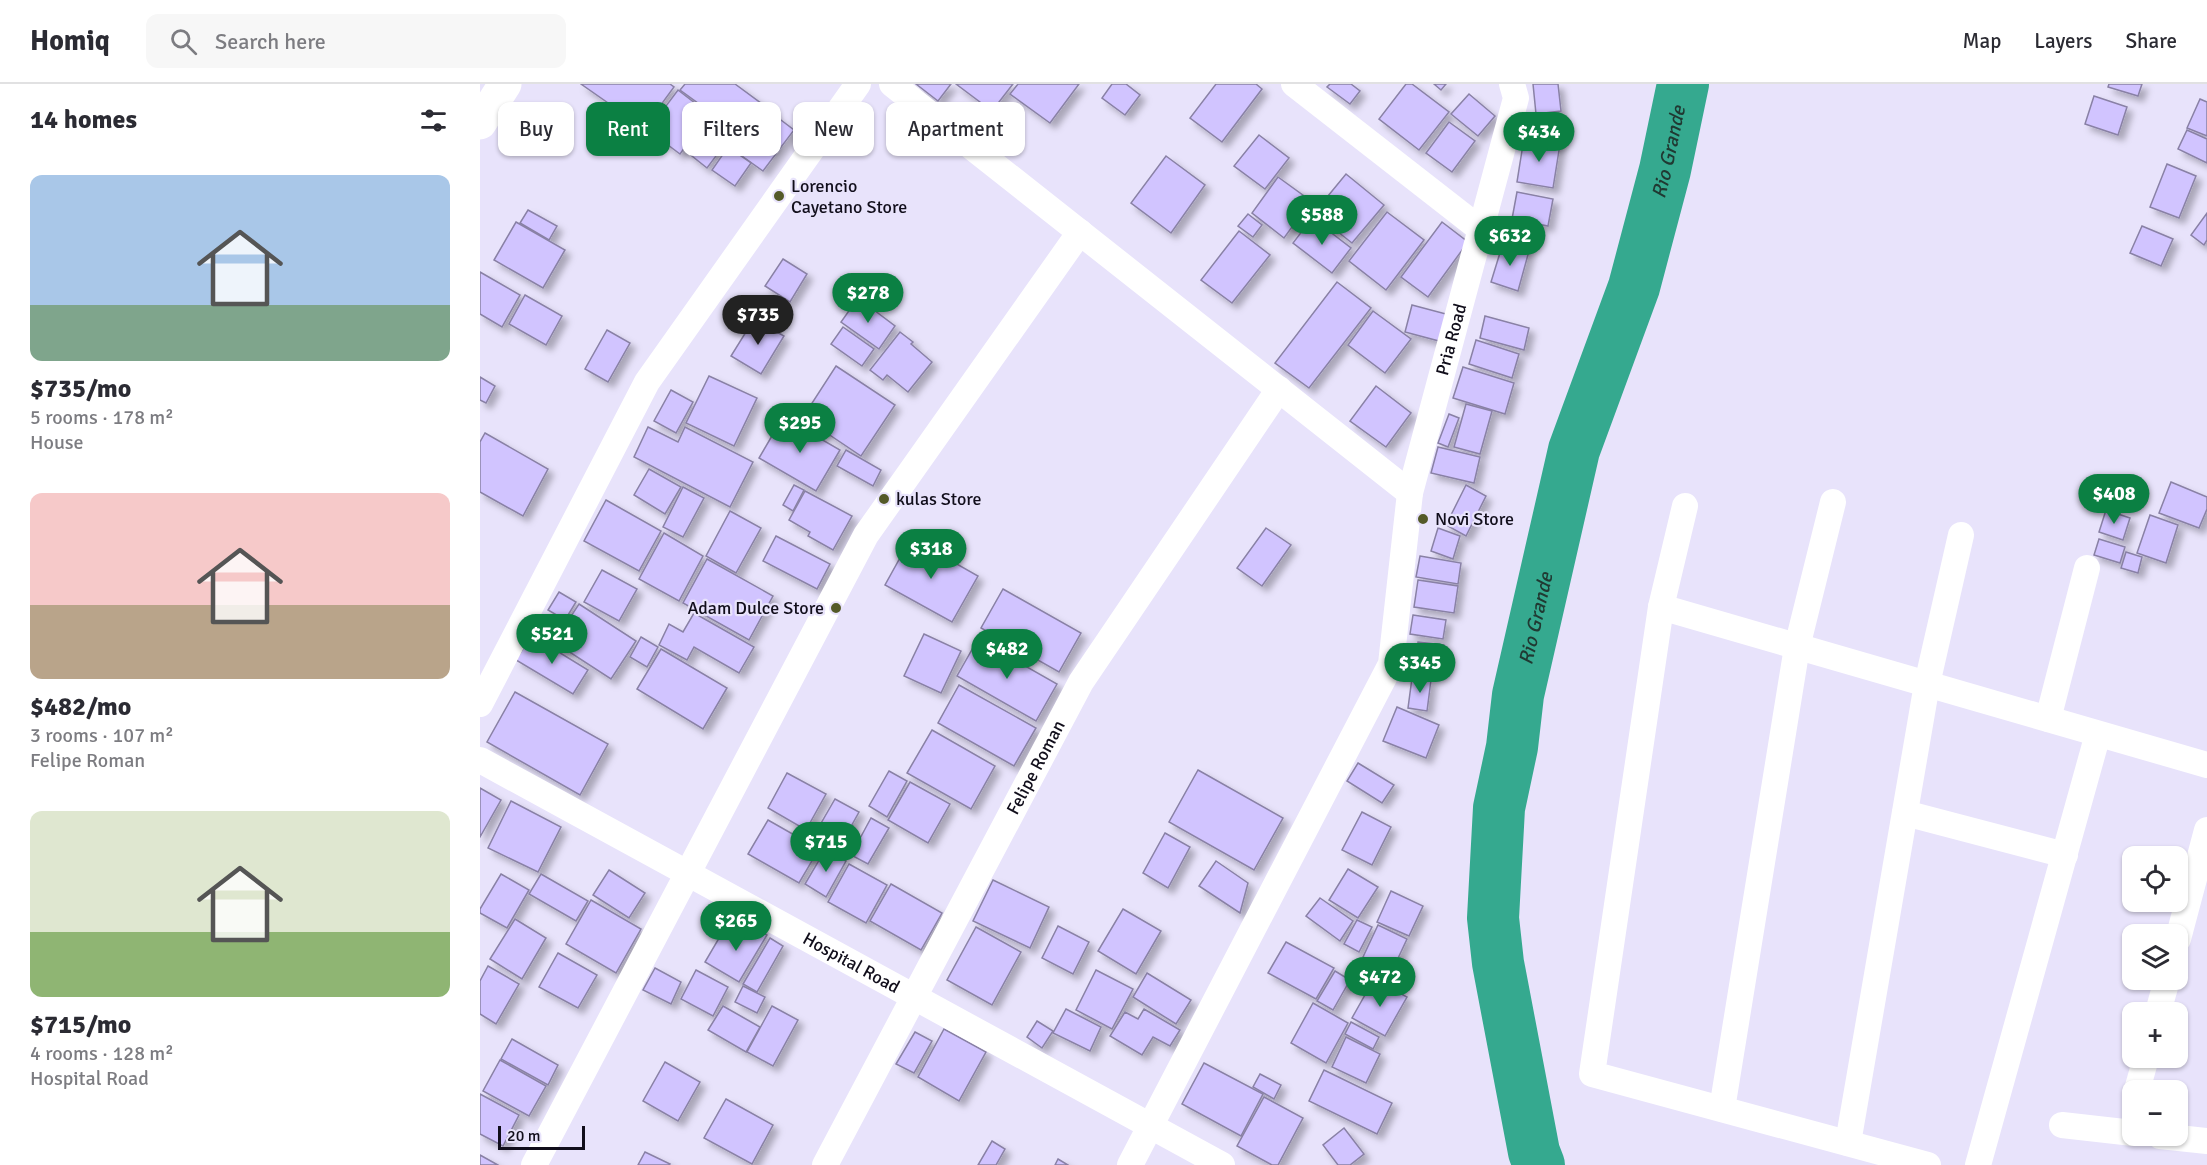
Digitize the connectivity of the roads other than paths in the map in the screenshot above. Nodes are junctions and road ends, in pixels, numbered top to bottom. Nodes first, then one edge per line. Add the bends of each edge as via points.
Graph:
1 (505, 84) edge
2 (858, 84) edge
3 (892, 84) edge
4 (1294, 84) edge
5 (1512, 84) edge
6 (480, 123) edge
7 (1480, 229) junction
8 (1080, 232) junction
9 (1279, 390) junction
10 (1410, 493) junction
11 (1833, 502) dead end
12 (1685, 506) dead end
13 (1961, 535) dead end
14 (2087, 568) dead end
15 (1661, 607) junction
16 (1797, 647) junction
17 (1927, 684) junction
18 (480, 704) edge
19 (2048, 719) junction
20 (2098, 734) junction
21 (480, 760) edge
22 (2207, 765) edge
23 (1905, 813) junction
24 (2207, 830) edge
25 (2065, 855) junction
26 (688, 873) junction
27 (2182, 924) edge
28 (913, 997) junction
29 (1722, 1109) junction
30 (2062, 1125) dead end
31 (1150, 1126) junction
32 (2122, 1131) edge
33 (2188, 1139) edge
34 (2207, 1141) edge
35 (1848, 1143) junction
36 (534, 1165) edge
37 (825, 1165) edge
38 (1130, 1165) edge
39 (1222, 1165) edge
40 (1928, 1165) edge
41 (1978, 1165) edge

1 - 6 main road
2 - 18 street via 647,381
3 - 8 street
4 - 7 street
5 - 7 street, Pria Road via 1516,98
7 - 10 street, Pria Road
8 - 9 street
8 - 26 street via 866,535
9 - 10 street
9 - 28 street, Felipe Roman via 1081,682
10 - 31 street, Pria Road via 1391,664
11 - 16 street
12 - 15 street
13 - 17 street
14 - 19 street
15 - 16 street
15 - 29 street via 1592,1074
16 - 17 street
16 - 29 street
17 - 19 street
17 - 23 street
19 - 20 street
20 - 22 street
20 - 25 street
21 - 26 street, Hospital Road
23 - 25 street
23 - 35 street
24 - 27 street
25 - 41 street
26 - 28 street, Hospital Road
26 - 36 street
28 - 31 street, Hospital Road
28 - 37 street, Felipe Roman
29 - 35 street
30 - 32 street
31 - 38 street, Pria Road
31 - 39 street, Hospital Road
33 - 34 street
35 - 40 street

